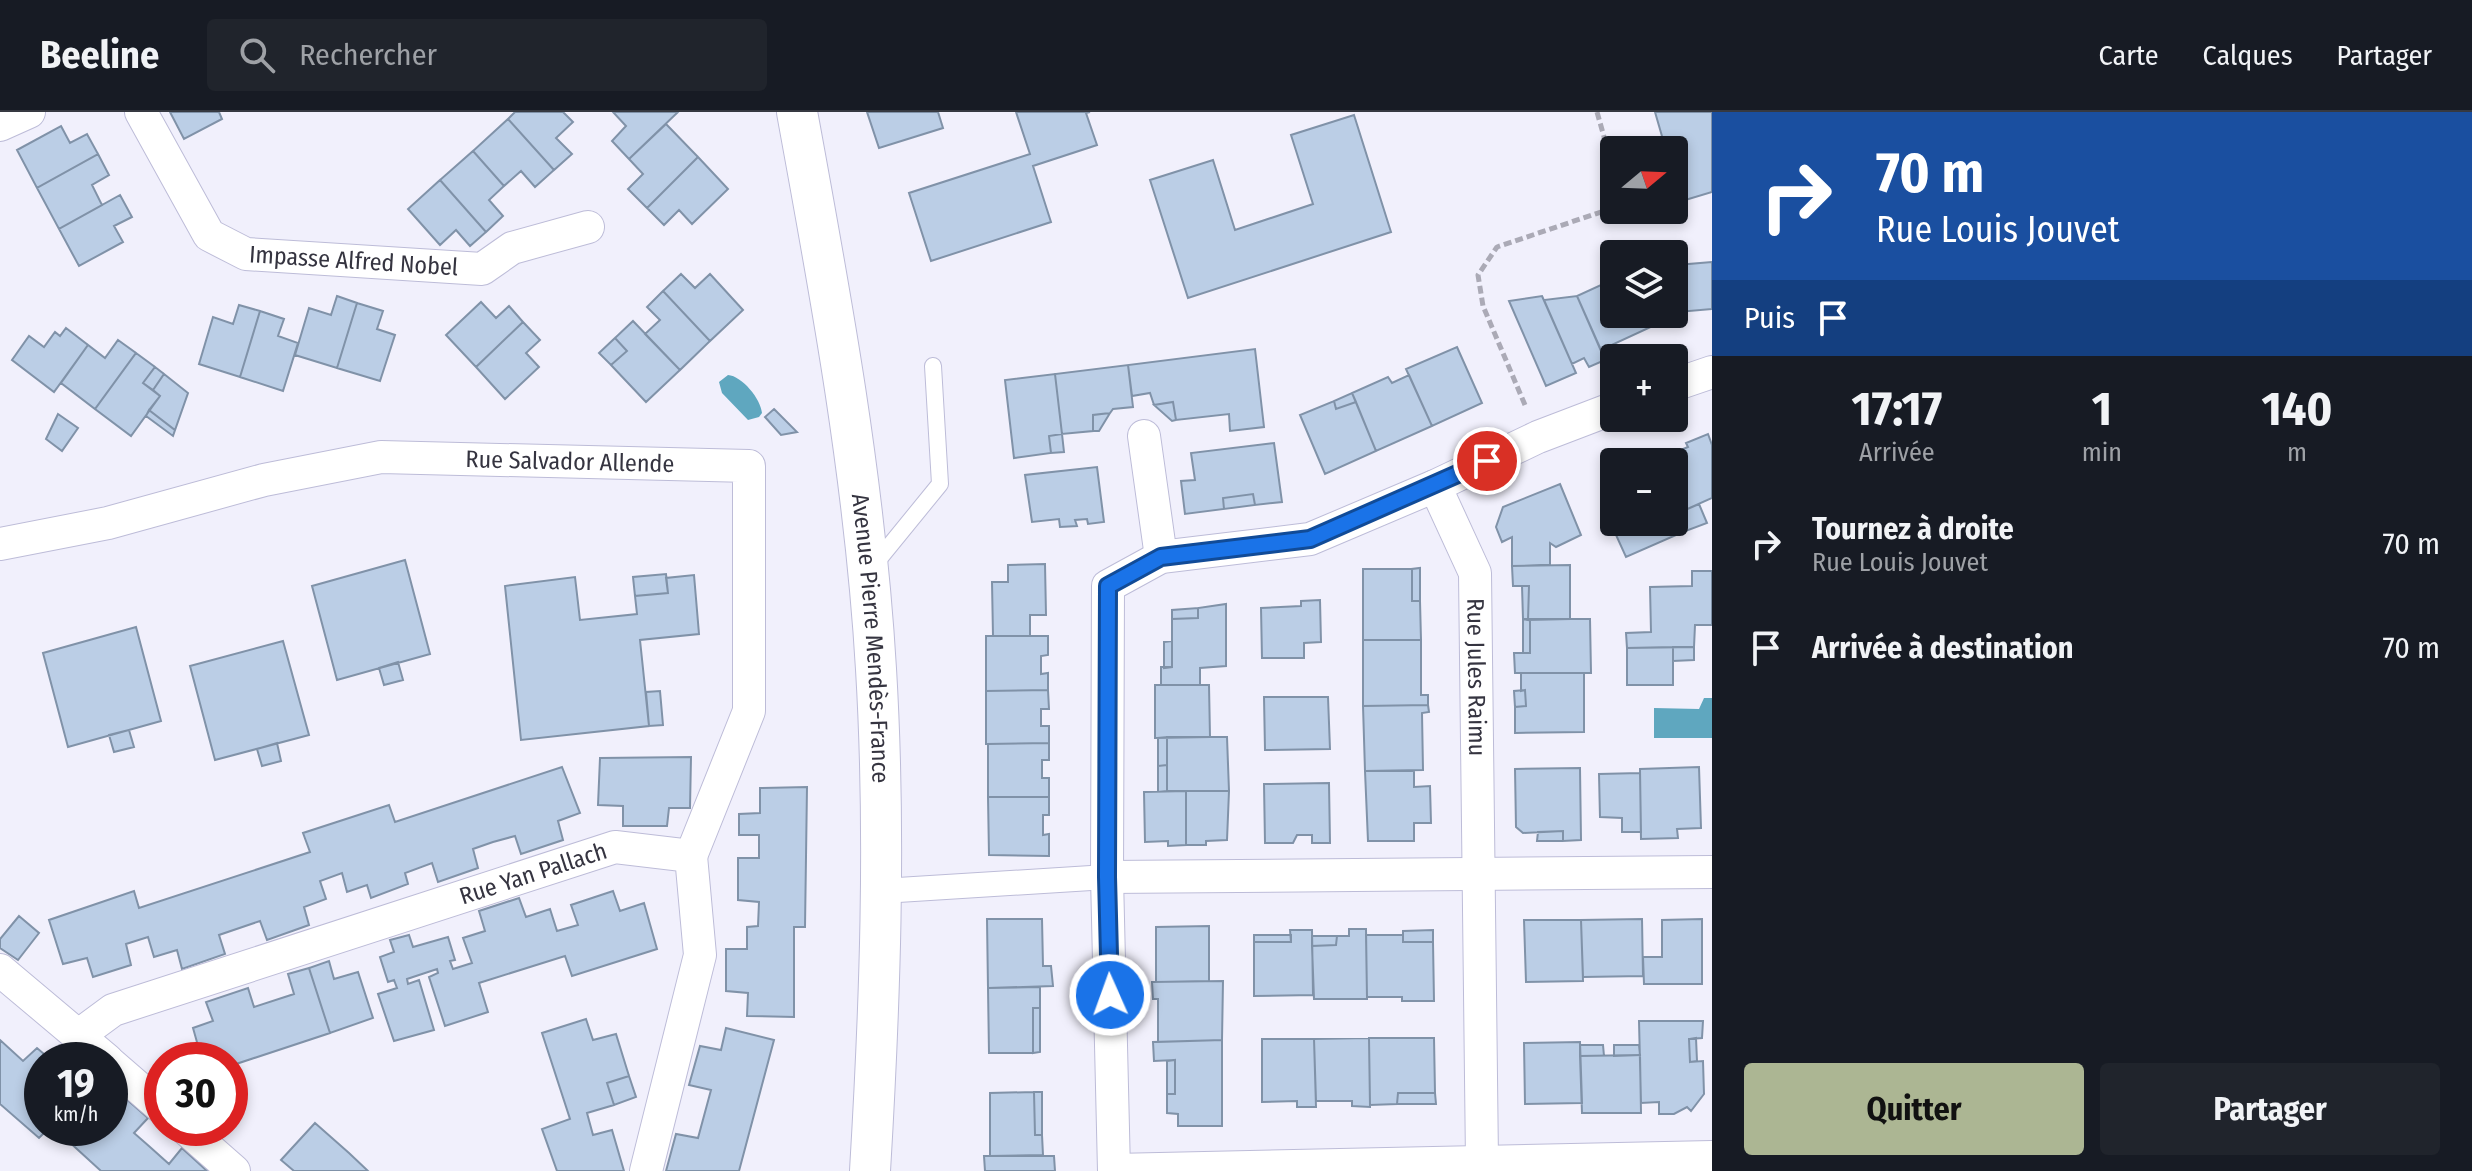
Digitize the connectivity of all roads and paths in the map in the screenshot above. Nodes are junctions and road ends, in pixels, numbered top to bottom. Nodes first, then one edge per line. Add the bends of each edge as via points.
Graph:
1 (29, 112) edge
2 (141, 112) edge
3 (797, 112) edge
4 (1597, 112) edge
5 (0, 125) edge
6 (1604, 136) edge
7 (1600, 212) edge
8 (588, 227) dead end
9 (933, 366) dead end
10 (1712, 372) edge
11 (1688, 380) edge
12 (1600, 413) edge
13 (1144, 436) dead end
14 (1538, 437) junction
15 (1435, 486) junction
16 (0, 544) edge
17 (1161, 557) junction
18 (868, 573) junction
19 (691, 856) junction
20 (1712, 872) edge
21 (1477, 876) junction
22 (1107, 877) junction
23 (882, 891) junction
24 (0, 970) edge
25 (79, 1035) junction
26 (87, 1042) edge
27 (128, 1078) edge
28 (144, 1092) edge
29 (206, 1146) edge
30 (1712, 1157) edge
31 (1482, 1161) junction
32 (234, 1171) edge
33 (646, 1171) edge
34 (870, 1171) edge
35 (1114, 1171) edge

1 - 5 street
2 - 8 street, Impasse Alfred Nobel via 209,235 246,254 482,269 512,248
3 - 18 street, Avenue Pierre Mendès-France via 855,448
4 - 6 path
7 - 14 path via 1497,247 1478,275 1483,306
9 - 18 lane via 940,484
10 - 11 street
12 - 14 street
13 - 17 street
14 - 15 street
15 - 17 street via 1310,539
15 - 21 street, Rue Jules Raimu via 1475,573
16 - 19 street, Rue Salvador Allende via 381,457 749,466 749,711
17 - 22 street via 1108,586
18 - 23 street, Avenue Pierre Mendès-France
19 - 25 street, Rue Yan Pallach via 615,847 113,1010
19 - 33 street via 700,955
20 - 21 street
21 - 22 street
21 - 31 street, Rue Jules Raimu
22 - 23 street
22 - 35 street
23 - 34 street, Avenue Pierre Mendès-France
24 - 25 street
25 - 26 street
27 - 28 street
29 - 32 street
30 - 31 street
31 - 35 street

